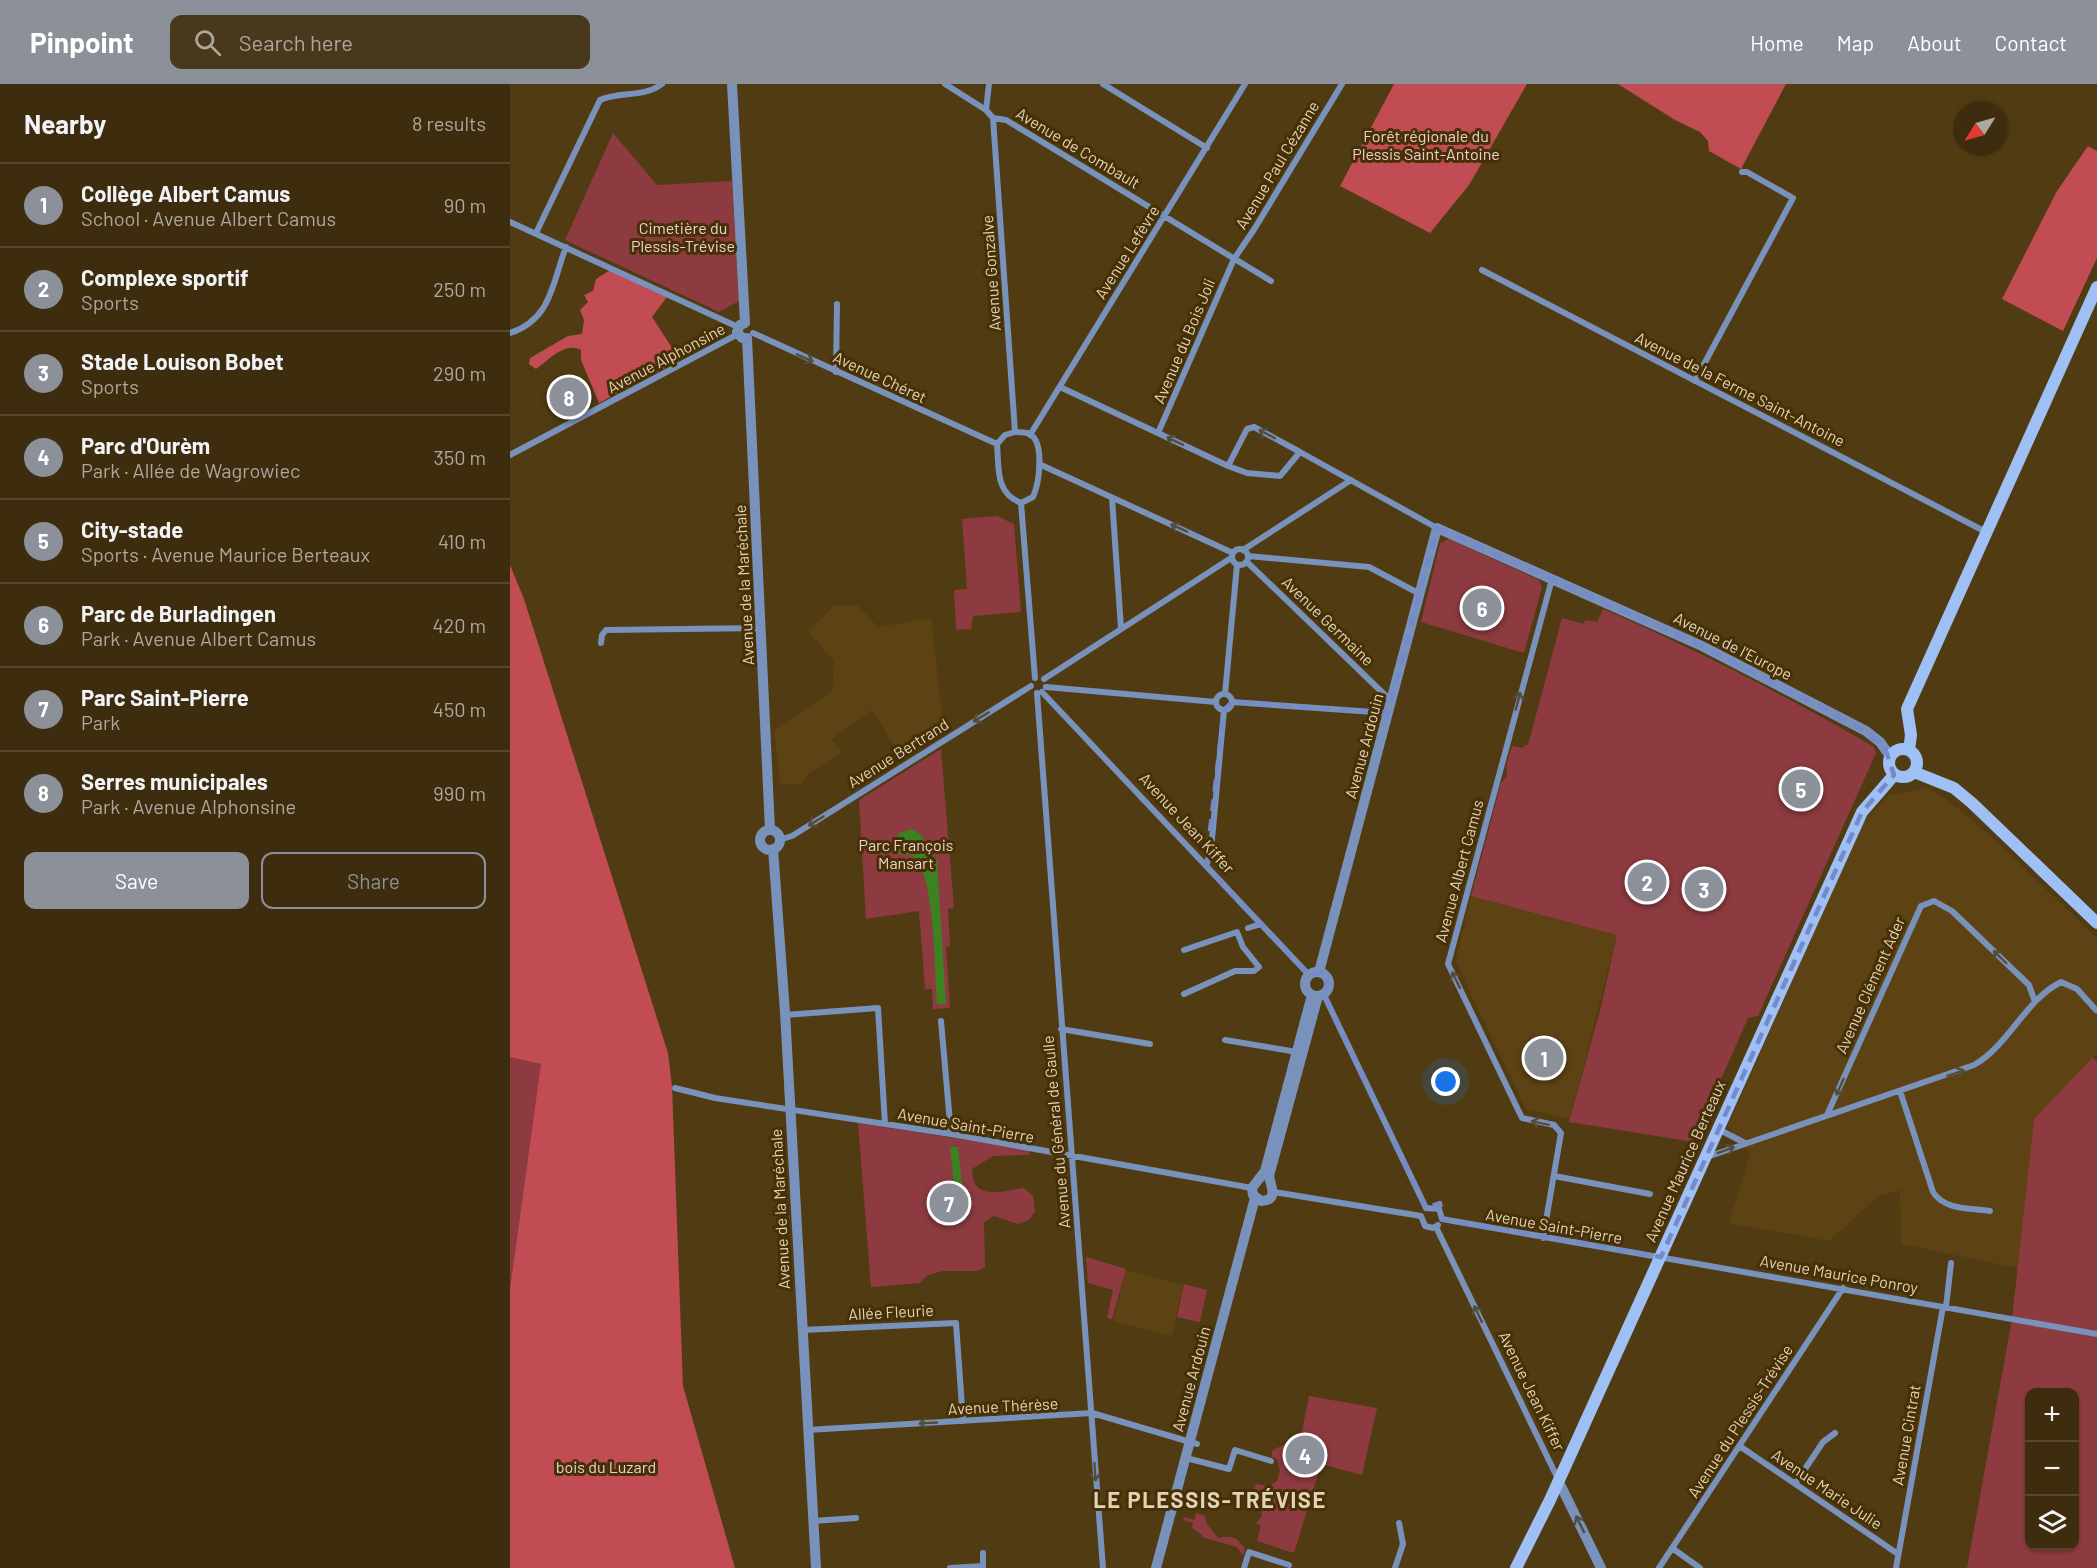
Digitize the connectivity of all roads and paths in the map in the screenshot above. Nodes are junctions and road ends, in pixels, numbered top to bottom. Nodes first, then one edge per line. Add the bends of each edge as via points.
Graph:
1 (633, 84) edge
2 (662, 84) edge
3 (732, 84) edge
4 (945, 84) edge
5 (989, 84) edge
6 (1103, 84) edge
7 (1245, 84) edge
8 (1342, 84) edge
9 (633, 93) junction
10 (990, 114) junction
11 (1207, 148) junction
12 (1742, 172) dead end
13 (1165, 216) junction
14 (510, 222) edge
15 (536, 233) junction
16 (566, 247) junction
17 (1234, 259) junction
18 (1482, 270) dead end
19 (1271, 281) dead end
20 (2097, 287) edge
21 (837, 304) dead end
22 (744, 331) junction
23 (510, 333) edge
24 (836, 372) junction
25 (1695, 381) junction
26 (1060, 387) junction
27 (1016, 432) junction
28 (1158, 433) junction
29 (1030, 435) junction
30 (997, 444) junction
31 (1300, 452) junction
32 (510, 455) edge
33 (1039, 464) junction
34 (1228, 466) junction
35 (1352, 480) junction
36 (1112, 498) junction
37 (1021, 503) junction
38 (1437, 528) junction
39 (1986, 532) junction
40 (1243, 550) junction
41 (1232, 556) junction
42 (1248, 559) junction
43 (1237, 565) junction
44 (1552, 579) junction
45 (1420, 594) junction
46 (762, 628) junction
47 (1121, 628) junction
48 (601, 643) dead end
49 (1035, 678) junction
50 (1044, 679) junction
51 (1031, 686) junction
52 (1042, 690) junction
53 (1225, 694) junction
54 (1392, 698) junction
55 (1216, 702) junction
56 (1232, 702) junction
57 (1224, 710) junction
58 (1388, 713) junction
59 (1909, 750) junction
60 (1890, 756) junction
61 (1914, 772) junction
62 (1894, 774) junction
63 (770, 830) junction
64 (776, 844) junction
65 (1206, 866) junction
66 (2097, 923) edge
67 (1261, 924) junction
68 (1248, 928) dead end
69 (1184, 950) dead end
70 (1314, 974) junction
71 (1184, 994) dead end
72 (1318, 995) junction
73 (2035, 1002) junction
74 (2096, 1010) edge
75 (785, 1015) junction
76 (941, 1021) dead end
77 (1061, 1029) junction
78 (1225, 1040) dead end
79 (1150, 1044) dead end
80 (1297, 1052) junction
81 (675, 1088) dead end
82 (1900, 1091) junction
83 (789, 1110) junction
84 (1827, 1116) junction
85 (885, 1124) junction
86 (1718, 1129) junction
87 (951, 1134) junction
88 (1745, 1143) junction
89 (1706, 1157) junction
90 (1072, 1158) junction
91 (1554, 1176) junction
92 (1268, 1184) junction
93 (1650, 1194) dead end
94 (1257, 1196) junction
95 (1426, 1208) junction
96 (1990, 1211) dead end
97 (1421, 1215) junction
98 (1442, 1219) junction
99 (1436, 1227) junction
100 (1543, 1238) junction
101 (1661, 1257) junction
102 (1951, 1263) dead end
103 (1843, 1288) junction
104 (1944, 1307) junction
105 (801, 1330) junction
106 (2097, 1334) edge
107 (1092, 1413) junction
108 (963, 1421) junction
109 (807, 1430) junction
110 (1835, 1433) dead end
111 (1194, 1443) junction
112 (1741, 1447) junction
113 (1189, 1459) junction
114 (1271, 1461) dead end
115 (1558, 1480) junction
116 (1795, 1484) junction
117 (855, 1518) dead end
118 (813, 1521) junction
119 (1399, 1523) dead end
120 (1672, 1548) junction
121 (983, 1553) dead end
122 (1899, 1554) junction
123 (1289, 1565) dead end
124 (816, 1568) edge
125 (950, 1568) edge
126 (1103, 1568) edge
127 (1156, 1568) edge
128 (1164, 1568) edge
129 (1244, 1568) edge
130 (1395, 1568) edge
131 (1516, 1568) edge
132 (1601, 1568) edge
133 (1659, 1568) edge
134 (1700, 1568) edge
135 (1896, 1568) edge

1 - 9 street
2 - 9 street via 652,92
3 - 22 street, Avenue de la Maréchale
4 - 10 street, Avenue de Combault
5 - 10 street, Avenue Gonzalve
6 - 11 street
7 - 11 street, Avenue Lefèvre
8 - 17 street, Avenue Paul Cézanne
9 - 15 street via 611,95 600,100 593,110
10 - 13 street, Avenue de Combault
10 - 27 street, Avenue Gonzalve
11 - 13 street, Avenue Lefèvre
12 - 25 street via 1793,198
13 - 17 street, Avenue de Combault
13 - 26 street, Avenue Lefèvre
14 - 15 street, Avenue Chéret
15 - 16 street, Avenue Chéret
16 - 22 street, Avenue Chéret
16 - 23 street via 544,309 537,319
17 - 19 street, Avenue de Combault
17 - 28 street, Avenue du Bois Joli
18 - 25 street, Avenue de la Ferme Saint-Antoine
20 - 39 main road
21 - 24 street
22 -> 24 street, Avenue Chéret
22 - 32 street, Avenue Alphonsine
22 - 46 street, Avenue de la Maréchale
24 - 30 street, Avenue Chéret
25 - 39 street, Avenue de la Ferme Saint-Antoine
26 - 28 street
26 - 29 street, Avenue Lefèvre
27 - 29 street
27 - 30 street via 1005,435
34 -> 28 street
29 - 33 street via 1035,440
30 - 37 street via 1000,484 1005,494
31 - 34 street via 1280,476 1247,473
31 -> 34 street via 1254,427 1247,429
31 - 35 street
33 - 36 street
33 - 37 street via 1033,498
35 - 38 street
35 - 40 street
41 -> 36 street
36 - 47 street
37 - 49 street
38 - 44 street, Avenue de l'Europe
38 - 45 street, Avenue Ardouin
39 - 59 main road via 1907,709
40 - 41 street
40 - 42 street, Avenue Germaine
41 - 43 street
41 - 47 street
42 - 43 street via 1243,566
42 - 45 street via 1369,567
42 - 54 street, Avenue Germaine
43 - 53 street
44 - 60 street, Avenue de l'Europe via 1702,646 1866,731
91 -> 44 street, Avenue Albert Camus via 1561,1133 1554,1125 1522,1118 1448,964
45 - 54 street, Avenue Ardouin
46 - 48 street via 606,630
46 - 63 street, Avenue de la Maréchale
47 - 50 street
49 - 50 street
49 - 51 street
50 - 52 street, Avenue du Général de Gaulle
51 - 52 street, Avenue Jean Kiffer
51 -> 64 street, Avenue Bertrand
52 - 55 street
52 - 65 street, Avenue Jean Kiffer
52 - 77 street, Avenue du Général de Gaulle
53 - 55 street
53 - 56 street
54 - 58 street, Avenue Ardouin
55 - 57 street
56 - 57 street
56 - 58 street
57 - 65 street via 1211,850
58 - 70 street, Avenue Ardouin
59 - 60 main road via 1896,750
59 - 61 main road via 1917,760
60 - 62 main road
61 - 62 main road via 1903,778
61 - 66 main road via 1963,795
62 - 86 main road, Avenue Maurice Berteaux via 1862,812
63 - 64 street via 778,834
63 - 64 street via 763,833 760,841 765,848
64 - 75 street, Avenue de la Maréchale
65 - 67 street, Avenue Jean Kiffer
67 - 68 street
67 - 70 street, Avenue Jean Kiffer
69 - 71 street via 1237,932 1259,967 1254,971 1235,971
70 - 72 street via 1305,986
70 - 72 street via 1325,975 1329,981 1329,989
72 - 80 street
72 - 92 street
72 - 95 street
73 - 74 street via 2061,982 2077,988
82 -> 73 street via 1980,1062
73 -> 84 street, Avenue Clément Ader via 2028,985 1952,911 1934,901 1921,906
75 - 83 street, Avenue de la Maréchale
75 - 85 street via 878,1008
76 - 87 street
77 - 79 street
77 - 90 street, Avenue du Général de Gaulle
78 - 80 street
80 - 92 street
81 - 83 street, Avenue Saint-Pierre
82 - 84 street
82 - 96 street via 1939,1201
83 - 85 street, Avenue Saint-Pierre
83 - 105 street, Avenue de la Maréchale
84 - 88 street
85 - 87 street, Avenue Saint-Pierre
86 - 88 street
86 - 89 main road, Avenue Maurice Berteaux
87 - 90 street, Avenue Saint-Pierre
89 -> 88 street
89 - 101 main road, Avenue Maurice Berteaux
90 - 94 street, Avenue Saint-Pierre
90 - 107 street, Avenue du Général de Gaulle
91 - 93 street
91 - 100 street, Avenue Albert Camus
92 - 94 street
92 - 94 street via 1271,1198
92 - 97 street
94 - 111 street, Avenue Ardouin
95 - 97 street
95 - 98 street via 1438,1209
97 - 99 street via 1425,1226
98 - 99 street
98 - 100 street, Avenue Saint-Pierre
115 -> 99 street, Avenue Jean Kiffer
100 - 101 street, Avenue Saint-Pierre
101 - 103 street, Avenue Maurice Ponroy
101 - 115 main road, Avenue Maurice Berteaux
102 - 104 street, Avenue Cintrat
103 - 104 street, Avenue Maurice Ponroy
103 - 112 street, Avenue du Plessis-Trévise
104 - 106 street, Avenue Maurice Ponroy
104 - 122 street, Avenue Cintrat
105 - 108 street, Allée Fleurie via 956,1323
105 - 109 street, Avenue de la Maréchale
107 - 108 street, Avenue Thérèse
107 - 111 street, Avenue Thérèse
107 -> 126 street, Avenue du Général de Gaulle
108 -> 109 street, Avenue Thérèse
109 - 118 street, Avenue de la Maréchale
110 - 116 street via 1823,1442
111 - 113 street, Avenue Ardouin
112 - 116 street, Avenue Marie Julie
112 - 120 street, Avenue du Plessis-Trévise
113 - 114 street via 1229,1469 1235,1450
113 - 127 street, Avenue Ardouin
113 - 128 street, Avenue Ardouin
115 - 131 main road, Avenue Maurice Berteaux
132 -> 115 street, Avenue Jean Kiffer
116 - 122 street, Avenue Marie Julie
117 - 118 street
118 - 124 street, Avenue de la Maréchale
119 - 130 street via 1403,1544
120 - 133 street, Avenue du Plessis-Trévise
120 - 134 street
121 - 125 street via 983,1566
122 - 135 street, Avenue Cintrat
123 - 129 street via 1249,1552

